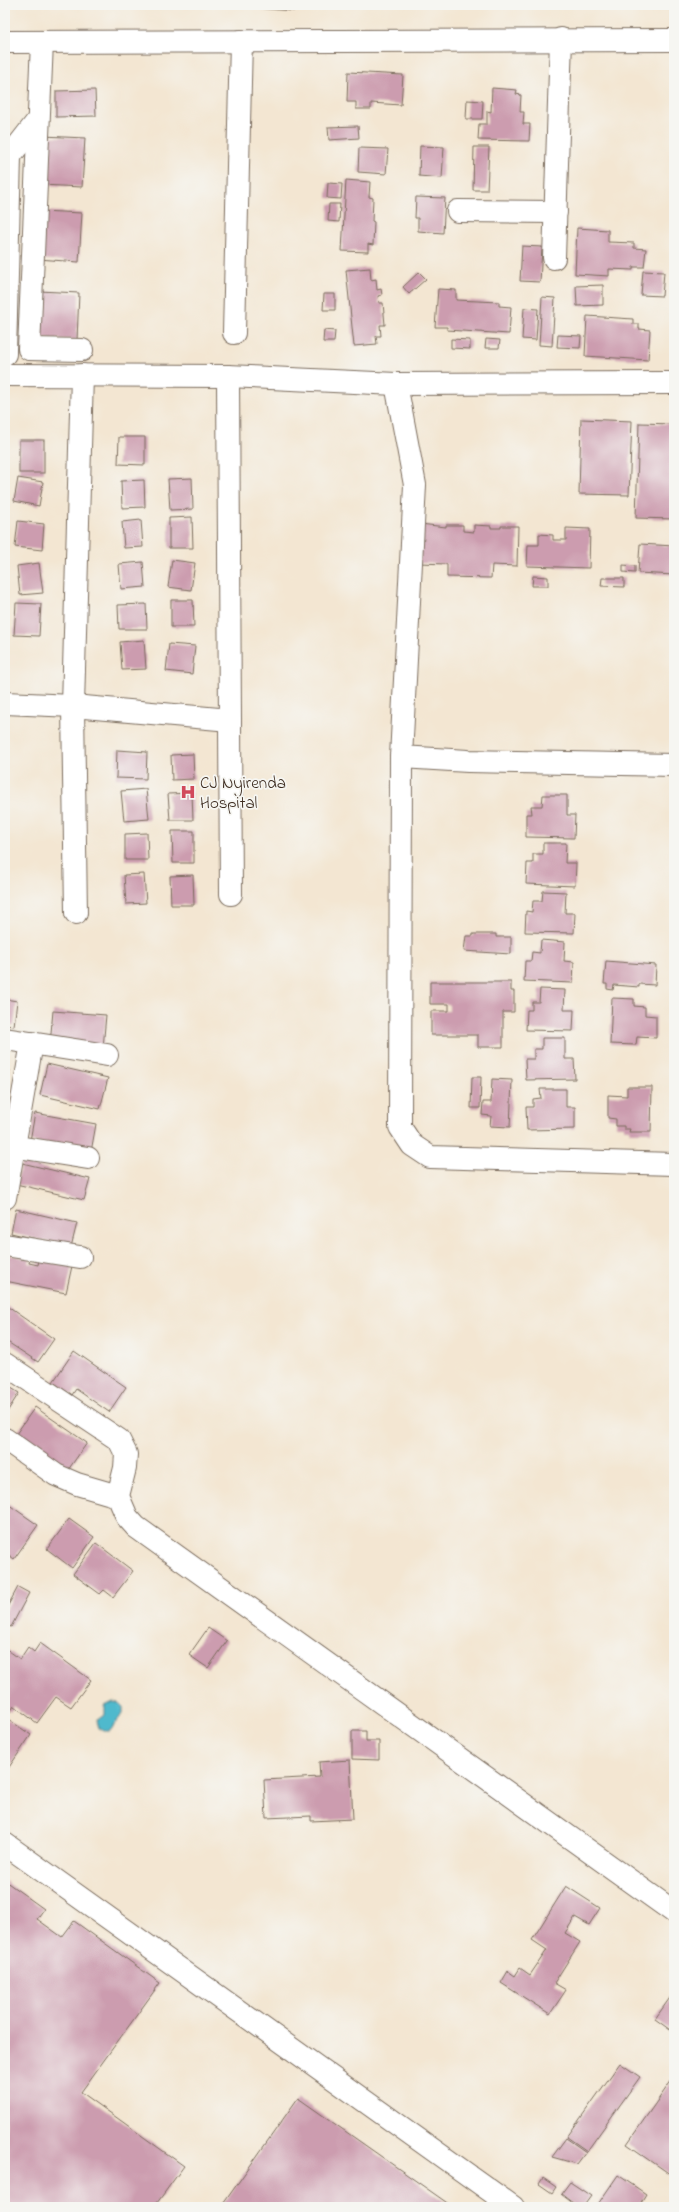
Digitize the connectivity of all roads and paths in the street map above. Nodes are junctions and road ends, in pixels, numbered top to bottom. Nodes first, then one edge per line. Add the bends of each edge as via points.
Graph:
1 (561, 39) junction
2 (674, 40) edge
3 (241, 41) junction
4 (5, 42) edge
5 (42, 42) junction
6 (38, 120) junction
7 (458, 211) dead end
8 (556, 212) junction
9 (554, 258) dead end
10 (234, 333) dead end
11 (82, 350) dead end
12 (5, 354) edge
13 (5, 375) edge
14 (82, 375) junction
15 (228, 376) junction
16 (674, 383) edge
17 (396, 384) junction
18 (5, 703) edge
19 (74, 706) junction
20 (230, 720) junction
21 (401, 757) junction
22 (674, 765) edge
23 (231, 894) dead end
24 (76, 913) dead end
25 (5, 1039) edge
26 (32, 1044) junction
27 (107, 1055) dead end
28 (10, 1146) edge
29 (88, 1158) dead end
30 (674, 1164) edge
31 (5, 1198) edge
32 (5, 1245) edge
33 (80, 1257) dead end
34 (5, 1364) edge
35 (5, 1439) edge
36 (118, 1496) junction
37 (5, 1844) edge
38 (674, 1912) edge
39 (513, 2207) edge

1 - 2 street
1 - 3 street
1 - 8 street
3 - 5 street
3 - 10 street
4 - 5 street
5 - 6 street
6 - 11 street via 29,349
6 - 12 street via 10,156
7 - 8 street
8 - 9 street
13 - 14 street
14 - 15 street
14 - 19 street
15 - 17 street
15 - 20 street
16 - 17 street
17 - 21 street via 415,485
18 - 19 street
19 - 20 street
19 - 24 street
20 - 23 street
21 - 22 street via 468,761
21 - 30 street via 400,1127 412,1145 430,1157
25 - 26 street
26 - 27 street
26 - 28 street
28 - 29 street
28 - 31 street
32 - 33 street
34 - 36 street via 119,1440 126,1454
35 - 36 street via 56,1475
36 - 38 street via 127,1516 136,1527
37 - 39 street

